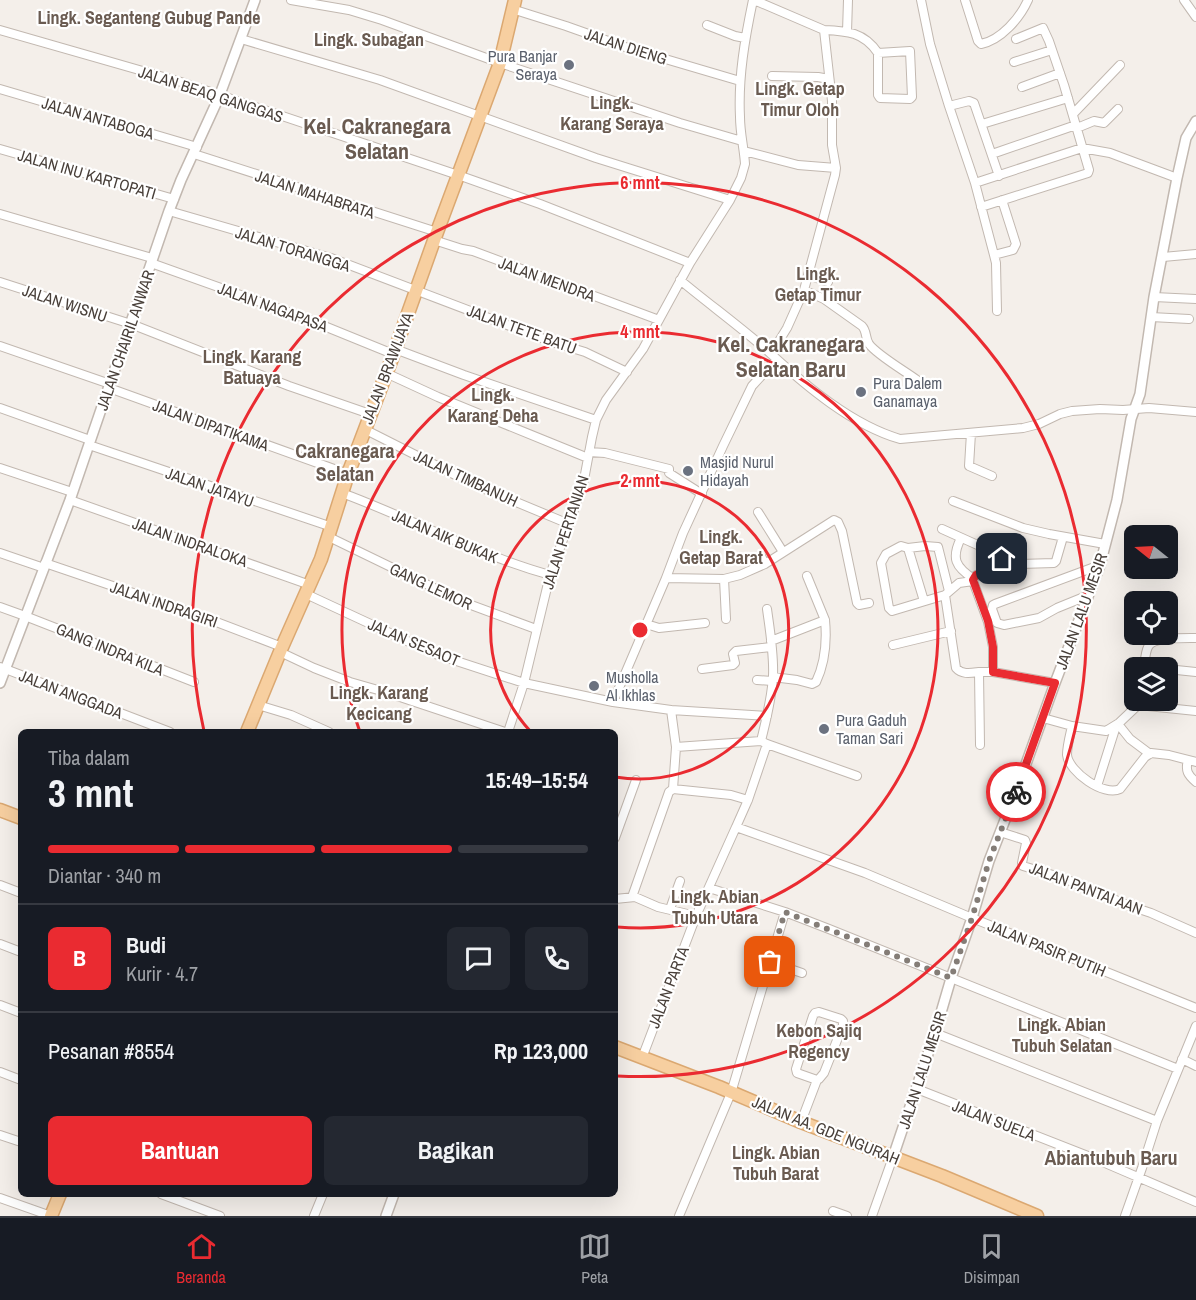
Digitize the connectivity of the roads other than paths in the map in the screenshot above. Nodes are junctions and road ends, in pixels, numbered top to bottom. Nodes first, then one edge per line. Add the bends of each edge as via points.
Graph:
1 (255, 0) edge
2 (291, 0) edge
3 (754, 0) edge
4 (848, 0) edge
5 (921, 0) edge
6 (965, 0) edge
7 (1028, 0) edge
8 (1184, 0) edge
9 (512, 3) edge
10 (1196, 17) edge
11 (707, 26) dead end
12 (0, 30) edge
13 (824, 30) junction
14 (847, 32) junction
15 (745, 38) junction
16 (240, 39) junction
17 (1016, 39) dead end
18 (1052, 50) junction
19 (878, 53) junction
20 (1014, 62) dead end
21 (500, 63) junction
22 (1120, 65) dead end
23 (1060, 73) junction
24 (772, 76) dead end
25 (829, 79) junction
26 (740, 81) junction
27 (1022, 87) dead end
28 (0, 89) edge
29 (219, 95) junction
30 (1068, 98) junction
31 (949, 106) junction
32 (1119, 108) dead end
33 (1073, 114) junction
34 (481, 115) junction
35 (1196, 121) edge
36 (982, 124) junction
37 (1076, 127) junction
38 (742, 141) junction
39 (1082, 148) junction
40 (0, 149) edge
41 (195, 151) junction
42 (744, 152) junction
43 (992, 154) junction
44 (836, 168) junction
45 (458, 175) junction
46 (999, 176) junction
47 (1177, 178) junction
48 (975, 183) junction
49 (174, 199) junction
50 (730, 200) junction
51 (1002, 200) junction
52 (981, 207) junction
53 (169, 210) junction
54 (0, 214) edge
55 (436, 236) junction
56 (1196, 254) edge
57 (994, 255) junction
58 (1162, 257) junction
59 (152, 260) junction
60 (690, 262) junction
61 (808, 275) junction
62 (680, 280) junction
63 (0, 282) edge
64 (828, 282) dead end
65 (416, 290) junction
66 (804, 290) junction
67 (1154, 297) junction
68 (1196, 299) edge
69 (998, 311) dead end
70 (1151, 317) junction
71 (1189, 319) dead end
72 (659, 320) junction
73 (131, 324) junction
74 (0, 346) edge
75 (394, 351) junction
76 (774, 357) junction
77 (627, 372) junction
78 (386, 373) junction
79 (917, 380) dead end
80 (110, 386) junction
81 (0, 408) edge
82 (1134, 410) junction
83 (1196, 412) edge
84 (370, 414) junction
85 (596, 420) junction
86 (364, 429) junction
87 (971, 433) junction
88 (90, 443) junction
89 (588, 455) junction
90 (0, 468) edge
91 (348, 474) junction
92 (992, 476) dead end
93 (342, 493) junction
94 (702, 494) junction
95 (71, 496) junction
96 (953, 501) dead end
97 (758, 512) dead end
98 (569, 524) junction
99 (942, 529) dead end
100 (330, 532) junction
101 (1064, 537) junction
102 (961, 538) junction
103 (1105, 544) junction
104 (908, 548) junction
105 (783, 552) junction
106 (0, 553) edge
107 (760, 556) dead end
108 (765, 564) junction
109 (1020, 564) dead end
110 (1100, 565) junction
111 (44, 566) junction
112 (550, 575) junction
113 (807, 576) dead end
114 (666, 578) junction
115 (724, 579) junction
116 (974, 580) junction
117 (308, 589) junction
118 (947, 593) junction
119 (1089, 595) junction
120 (924, 601) junction
121 (869, 603) dead end
122 (0, 607) edge
123 (767, 609) dead end
124 (25, 616) junction
125 (726, 619) dead end
126 (825, 620) junction
127 (705, 623) dead end
128 (646, 624) junction
129 (536, 629) junction
130 (951, 630) junction
131 (1196, 638) edge
132 (771, 644) junction
133 (893, 645) dead end
134 (281, 650) junction
135 (1147, 657) edge
136 (3, 668) edge
137 (702, 669) dead end
138 (1178, 670) edge
139 (978, 672) junction
140 (993, 672) junction
141 (1196, 672) edge
142 (773, 679) junction
143 (757, 680) dead end
144 (194, 682) dead end
145 (0, 683) edge
146 (524, 683) junction
147 (1055, 683) junction
148 (613, 702) junction
149 (258, 705) junction
150 (1178, 709) edge
151 (671, 710) junction
152 (1130, 711) edge
153 (1196, 711) edge
154 (767, 716) junction
155 (1043, 718) junction
156 (1117, 725) junction
157 (1072, 726) junction
158 (161, 729) edge
159 (248, 729) edge
160 (322, 729) edge
161 (497, 729) edge
162 (507, 729) edge
163 (764, 743) junction
164 (980, 745) dead end
165 (676, 747) junction
166 (1149, 754) junction
167 (1192, 761) edge
168 (857, 776) dead end
169 (636, 780) dead end
170 (1196, 782) edge
171 (1097, 786) junction
172 (674, 789) junction
173 (748, 800) junction
174 (0, 810) edge
175 (18, 817) edge
176 (736, 827) junction
177 (618, 830) edge
178 (1000, 832) junction
179 (680, 881) dead end
180 (0, 885) edge
181 (710, 886) junction
182 (18, 892) edge
183 (633, 897) junction
184 (618, 899) edge
185 (670, 909) junction
186 (785, 912) junction
187 (696, 916) junction
188 (972, 918) junction
189 (1196, 933) edge
190 (0, 944) edge
191 (18, 951) edge
192 (770, 962) junction
193 (802, 973) dead end
194 (951, 978) junction
195 (0, 1005) edge
196 (1196, 1008) edge
197 (18, 1012) edge
198 (1196, 1026) edge
199 (935, 1033) junction
200 (618, 1048) edge
201 (642, 1058) junction
202 (1182, 1059) junction
203 (1196, 1066) edge
204 (1178, 1069) junction
205 (0, 1072) edge
206 (18, 1079) edge
207 (817, 1080) junction
208 (917, 1089) junction
209 (731, 1093) junction
210 (1157, 1121) junction
211 (801, 1122) junction
212 (0, 1135) edge
213 (18, 1141) edge
214 (893, 1157) junction
215 (1139, 1177) junction
216 (59, 1197) edge
217 (169, 1197) edge
218 (322, 1197) edge
219 (393, 1197) edge
220 (0, 1198) edge
221 (1196, 1202) edge
222 (833, 1211) dead end
223 (51, 1216) edge
224 (220, 1216) edge
225 (314, 1216) edge
226 (386, 1216) edge
227 (679, 1216) edge
228 (847, 1216) edge
229 (872, 1216) edge
230 (1036, 1216) edge
231 (1125, 1216) edge

1 - 16 street, JALAN CHAIRIL ANWAR
2 - 21 street via 349,10
3 - 13 street
3 - 15 street, JALAN PERTANIAN
4 - 14 street
5 - 31 street
6 - 7 street via 981,44 1000,35
8 - 10 street
9 - 21 main road, JALAN BRAWIJAYA
9 - 26 street, JALAN DIENG via 628,48
11 - 15 street
12 - 29 street, JALAN BEAQ GANGGAS
13 - 14 street
13 - 25 street
14 - 19 street via 865,38
15 - 26 street, JALAN PERTANIAN
16 - 29 street, JALAN CHAIRIL ANWAR
16 - 34 street via 380,80
17 - 18 street via 1043,28
18 - 20 street
18 - 23 street
19 - 19 street via 879,97 912,98 910,51
21 - 34 main road, JALAN BRAWIJAYA
21 - 38 street
22 - 33 street
23 - 27 street
23 - 30 street
24 - 25 street
25 - 44 street
26 - 38 street, JALAN PERTANIAN
28 - 41 street, JALAN ANTABOGA
29 - 41 street, JALAN CHAIRIL ANWAR
29 - 45 street, JALAN BEAQ GANGGAS
30 - 33 street
30 - 36 street
31 - 36 street via 974,103
31 - 48 street
32 - 37 street via 1104,123 1094,121
33 - 37 street
34 - 45 main road, JALAN BRAWIJAYA
34 - 50 street via 596,158
35 - 47 street, JALAN LALU MESIR via 1186,138
36 - 43 street
37 - 39 street
37 - 43 street
38 - 42 street, JALAN PERTANIAN
39 - 46 street
39 - 47 street via 1110,153
39 - 51 street via 1088,173
40 - 49 street, JALAN INU KARTOPATI
41 - 49 street, JALAN CHAIRIL ANWAR
41 - 55 street, JALAN MAHABRATA
42 - 44 street via 798,165
42 - 50 street, JALAN PERTANIAN via 744,171
43 - 46 street
44 - 61 street
45 - 55 main road, JALAN BRAWIJAYA
45 - 60 street, JALAN BEAQ GANGGAS
46 - 48 street
47 - 58 street, JALAN LALU MESIR
48 - 52 street
49 - 53 street, JALAN CHAIRIL ANWAR
50 - 60 street, JALAN PERTANIAN
51 - 52 street
51 - 57 street via 1016,244 1013,250
52 - 57 street
53 - 59 street, JALAN CHAIRIL ANWAR
53 - 65 street, JALAN TORANGGA via 331,258
54 - 59 street, JALAN NAGAPASA
55 - 65 main road, JALAN BRAWIJAYA
55 - 72 street, JALAN MENDRA via 462,249
56 - 58 street
57 - 69 street
58 - 67 street, JALAN LALU MESIR
59 - 73 street, JALAN CHAIRIL ANWAR
59 - 75 street, JALAN NAGAPASA
60 - 62 street, JALAN PERTANIAN
61 - 64 street
61 - 66 street
62 - 72 street, JALAN PERTANIAN
62 - 76 street
63 - 73 street, JALAN WISNU
65 - 75 main road, JALAN BRAWIJAYA
65 - 77 street, JALAN TETE BATU via 585,352
66 - 76 street
66 - 79 street via 862,326 869,344
67 - 68 street
67 - 70 street, JALAN LALU MESIR
70 - 71 street
70 - 82 street, JALAN LALU MESIR via 1140,394
72 - 77 street, JALAN PERTANIAN
73 - 80 street, JALAN CHAIRIL ANWAR
73 - 84 street, JALAN WISNU
74 - 80 street, JALAN DIPATIKAMA
75 - 78 main road, JALAN BRAWIJAYA
75 - 85 street, JALAN NAGAPASA
76 - 87 street via 821,397 891,436 904,439
76 - 94 street via 752,386
77 - 85 street, JALAN PERTANIAN
78 - 84 main road, JALAN BRAWIJAYA
78 - 89 street via 438,398
80 - 88 street, JALAN CHAIRIL ANWAR
80 - 91 street, JALAN DIPATIKAMA
81 - 88 street, JALAN JATAYU
82 - 83 street
82 - 87 street via 1072,411 1023,428
82 - 103 street, JALAN LALU MESIR
84 - 86 main road, JALAN BRAWIJAYA
85 - 89 street, JALAN PERTANIAN
86 - 91 main road, JALAN BRAWIJAYA
86 - 98 street, JALAN TIMBANUH via 475,485
87 - 92 street via 969,466
88 - 95 street, JALAN CHAIRIL ANWAR
88 - 100 street, JALAN JATAYU
89 - 94 street via 605,453 669,469 669,473
89 - 98 street, JALAN PERTANIAN via 583,485
90 - 95 street, JALAN INDRALOKA
91 - 93 main road, JALAN BRAWIJAYA
93 - 100 main road, JALAN BRAWIJAYA
93 - 112 street, JALAN AIK BUKAK via 482,552
94 - 114 street
95 - 111 street, JALAN CHAIRIL ANWAR
95 - 117 street, JALAN INDRALOKA
96 - 101 street via 1023,528
97 - 105 street
98 - 112 street, JALAN PERTANIAN
99 - 102 street
100 - 117 main road, JALAN BRAWIJAYA
100 - 129 street, GANG LEMOR via 463,602
101 - 103 street
101 - 109 street via 1054,563
102 - 116 street via 956,561
102 - 116 street via 1002,556 996,569 976,575
103 - 110 street, JALAN LALU MESIR
104 - 118 street via 938,548
104 - 120 street
104 - 120 street via 901,546 886,554 881,563 889,608 894,611
105 - 108 street
105 - 121 street via 832,521 838,522 858,603
106 - 111 street, JALAN INDRAGIRI
107 - 108 street
108 - 115 street
110 - 119 street, JALAN LALU MESIR
110 - 119 street via 993,604 993,616 999,625 1039,618
111 - 124 street, JALAN CHAIRIL ANWAR
111 - 134 street, JALAN INDRAGIRI via 198,615
112 - 129 street, JALAN PERTANIAN
113 - 126 street
114 - 115 street
114 - 128 street
115 - 125 street
116 - 118 street via 959,583
116 - 140 street via 988,621
117 - 134 main road, JALAN BRAWIJAYA
117 - 146 street, JALAN SESAOT via 435,654
118 - 120 street
118 - 130 street
119 - 147 street, JALAN LALU MESIR
122 - 124 street, GANG INDRA KILA
123 - 132 street, JALAN PARTA
124 - 136 street, JALAN CHAIRIL ANWAR
124 - 144 street, GANG INDRA KILA
126 - 132 street
126 - 142 street via 825,651 816,682
127 - 128 street via 659,628
128 - 148 street
129 - 146 street, JALAN PERTANIAN
130 - 133 street
130 - 139 street via 956,668 965,673
131 - 135 street via 1158,640 1148,646
132 - 137 street via 736,651 734,664
132 - 142 street, JALAN PARTA
134 - 149 main road, JALAN BRAWIJAYA
134 - 161 street, JALAN INDRAGIRI via 350,682
136 - 145 street, JALAN CHAIRIL ANWAR
136 - 158 street, JALAN ANGGADA
138 - 141 street
139 - 140 street
139 - 164 street
140 - 147 street
142 - 143 street
142 - 154 street, JALAN PARTA
146 - 148 street, JALAN SESAOT
146 - 162 street, JALAN PERTANIAN
147 - 155 street, JALAN LALU MESIR
148 - 151 street, JALAN SESAOT
149 - 159 main road, JALAN BRAWIJAYA
149 - 160 street via 291,714
150 - 153 street
151 - 154 street, JALAN SESAOT
151 - 165 street
152 - 156 street
154 - 163 street, JALAN PARTA
155 - 157 street
155 - 178 street, JALAN LALU MESIR
156 - 157 street via 1102,732
156 - 166 street
156 - 171 street
157 - 171 street via 1067,752 1070,763
163 - 165 street
163 - 168 street
163 - 173 street, JALAN PARTA
165 - 172 street
166 - 167 street
166 - 171 street via 1116,791
167 - 170 street via 1186,767
169 - 177 street
172 - 173 street
172 - 183 street via 669,792
173 - 176 street, JALAN PARTA
174 - 175 main road
176 - 181 street, JALAN PARTA
176 - 188 street, JALAN PASIR PUTIH via 865,873
178 - 188 street, JALAN LALU MESIR
178 - 189 street, JALAN PANTAI AAN via 1024,840 1023,866 1063,878
179 - 185 street
180 - 182 street
181 - 186 street
181 - 187 street, JALAN PARTA
183 - 184 street
183 - 185 street
185 - 187 street
186 - 192 street
186 - 194 street
187 - 201 street, JALAN PARTA
188 - 194 street, JALAN LALU MESIR
188 - 196 street, JALAN PASIR PUTIH
190 - 191 street
192 - 193 street
192 - 209 street
194 - 199 street, JALAN LALU MESIR
194 - 204 street
195 - 197 street
198 - 202 street
199 - 208 street, JALAN LALU MESIR
199 - 210 street
200 - 201 main road, JALAN AA. GDE NGURAH
201 - 209 main road, JALAN AA. GDE NGURAH
202 - 203 street
202 - 204 street
204 - 210 street
205 - 206 street
207 - 207 street via 824,1073 843,1023 819,1012 813,1016 796,1069 800,1075
207 - 211 street
208 - 214 street, JALAN LALU MESIR
208 - 215 street, JALAN SUELA
209 - 211 main road, JALAN AA. GDE NGURAH
209 - 227 street
210 - 215 street
211 - 214 main road, JALAN AA. GDE NGURAH
212 - 213 street
214 - 229 street
214 - 230 main road, JALAN AA. GDE NGURAH
215 - 221 street, JALAN SUELA
215 - 231 street
216 - 223 main road
217 - 224 street
218 - 225 street
219 - 226 street
220 - 223 street
222 - 228 street

